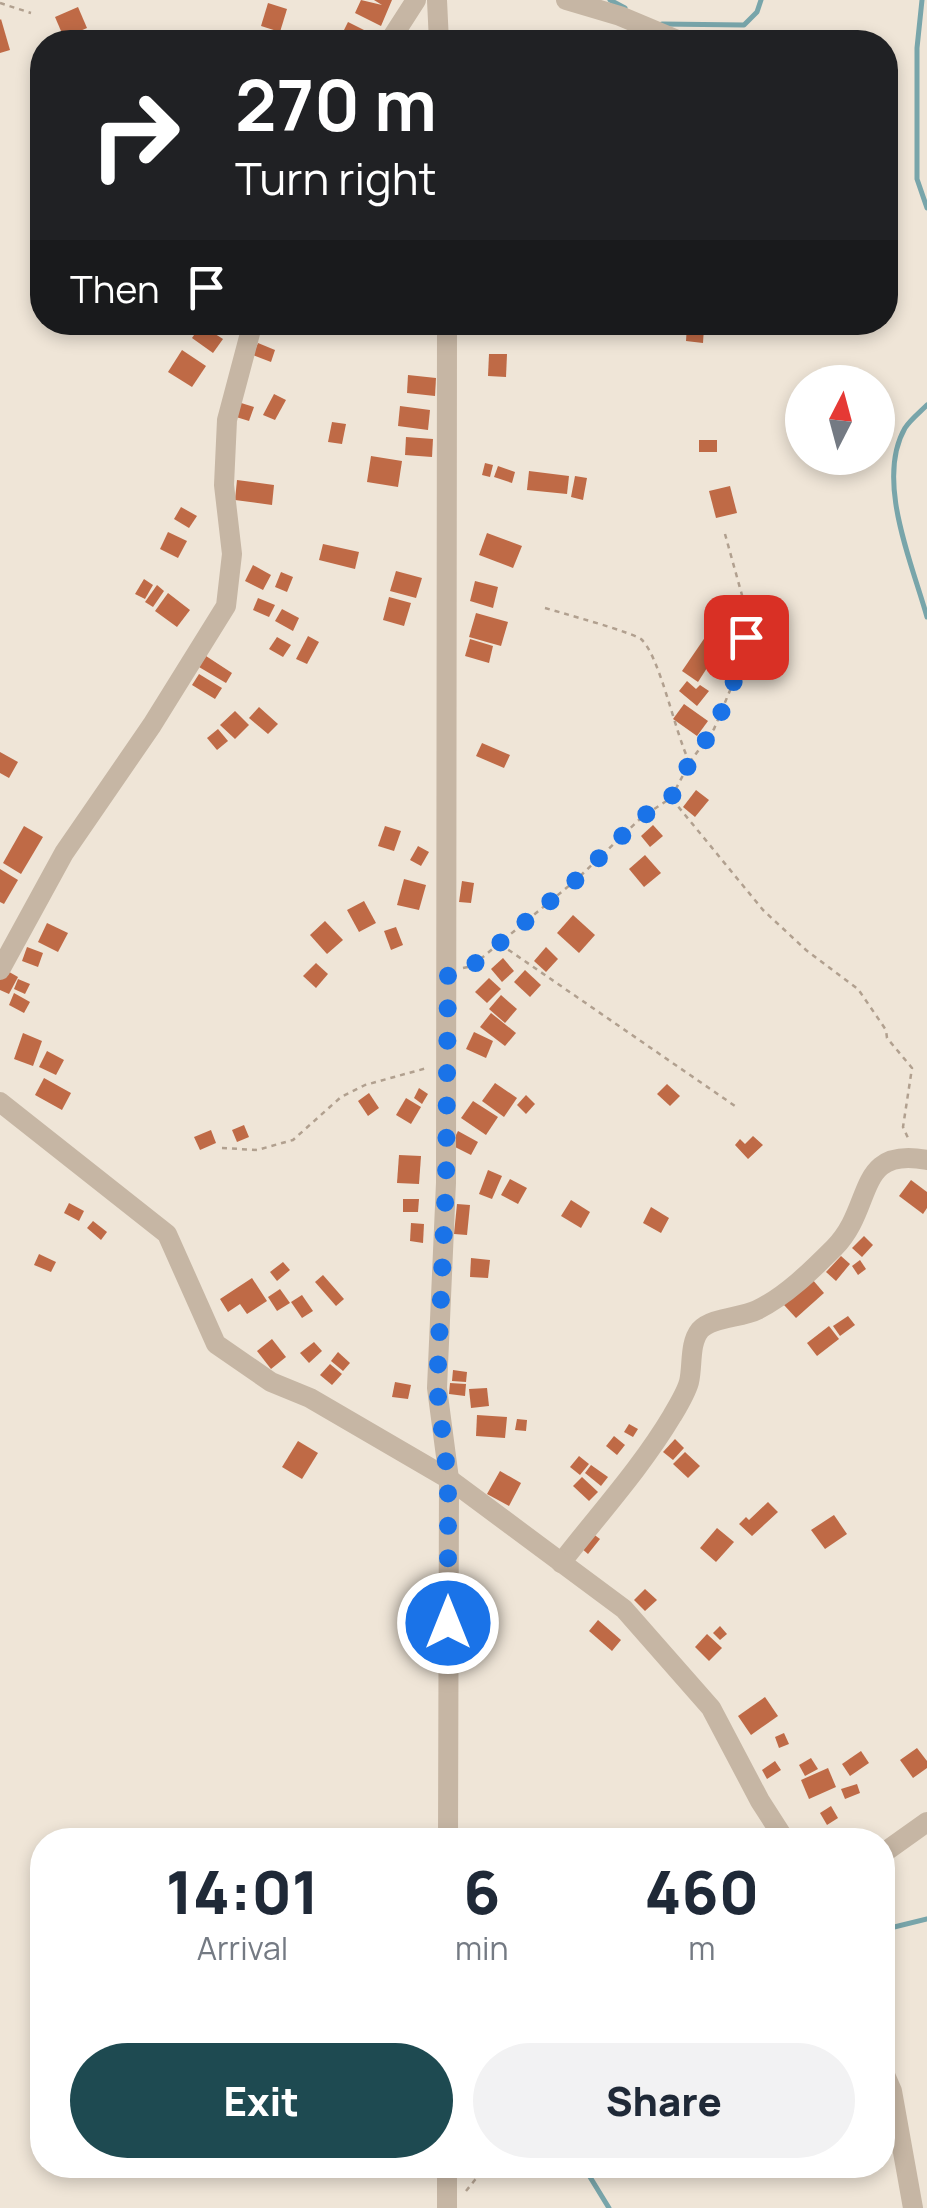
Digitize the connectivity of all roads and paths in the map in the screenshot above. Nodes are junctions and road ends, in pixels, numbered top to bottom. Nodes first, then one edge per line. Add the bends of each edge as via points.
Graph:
1 (416, 0) edge
2 (437, 0) edge
3 (566, 0) edge
4 (0, 3) edge
5 (31, 13) dead end
6 (397, 30) edge
7 (438, 30) edge
8 (653, 30) edge
9 (250, 335) edge
10 (447, 335) edge
11 (724, 534) dead end
12 (545, 608) dead end
13 (690, 762) junction
14 (671, 798) junction
15 (498, 943) junction
16 (0, 970) edge
17 (448, 973) junction
18 (447, 1060) junction
19 (0, 1102) edge
20 (735, 1106) dead end
21 (222, 1148) dead end
22 (922, 1159) edge
23 (448, 1479) junction
24 (561, 1563) junction
25 (927, 1822) edge
26 (448, 1828) edge
27 (777, 1828) edge
28 (895, 1845) edge
29 (895, 2106) edge
30 (447, 2178) edge
31 (476, 2178) edge
32 (464, 2194) dead end
33 (447, 2208) edge
34 (914, 2208) edge

1 - 6 street
2 - 7 street
3 - 8 street
4 - 5 path
9 - 16 street via 227,420 224,485 232,554 226,606 64,854
10 - 17 street
11 - 13 path via 745,606 746,637 714,729
12 - 13 path via 640,638
13 - 14 path
14 - 15 path
14 - 22 path via 763,910 872,1008 912,1068 903,1128
15 - 17 path via 472,966
15 - 20 path
17 - 18 street
18 - 21 path via 365,1084 293,1140 257,1150
18 - 23 street via 437,1388
19 - 23 street via 167,1234 216,1344 271,1382
22 - 24 street via 894,1156 880,1166 856,1219 803,1277 756,1311 703,1326 694,1339 688,1384 671,1417
23 - 24 street
23 - 26 street
24 - 27 street via 624,1609 711,1708
25 - 28 street
29 - 34 street
30 - 33 street
31 - 32 path

